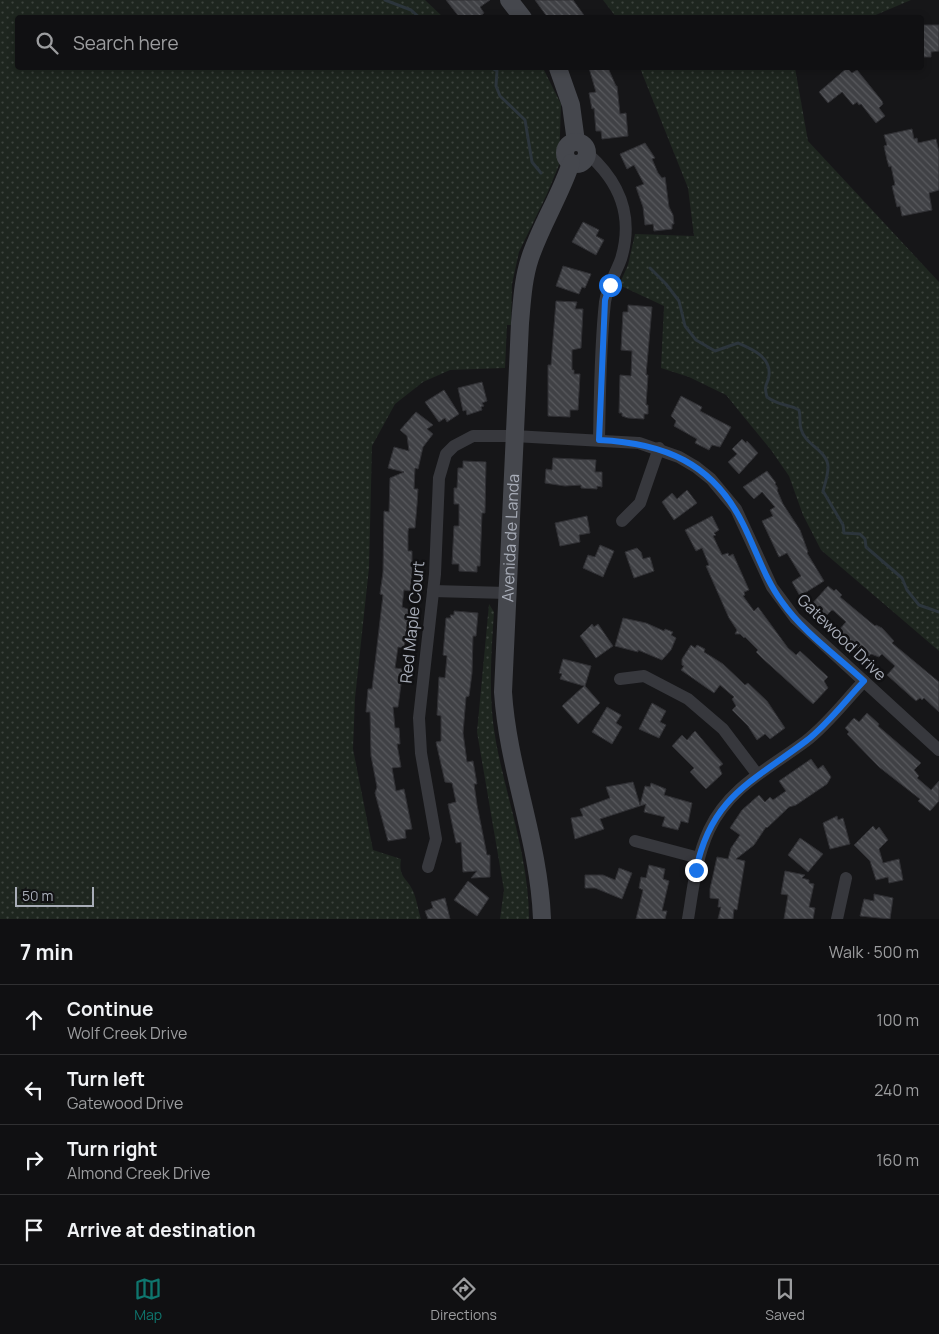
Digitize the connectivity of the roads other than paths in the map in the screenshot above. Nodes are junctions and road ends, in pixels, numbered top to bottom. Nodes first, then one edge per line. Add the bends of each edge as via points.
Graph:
1 (509, 0) edge
2 (521, 15) edge
3 (559, 70) edge
4 (581, 148) junction
5 (514, 436) junction
6 (599, 440) junction
7 (658, 448) junction
8 (622, 521) dead end
9 (433, 591) junction
10 (507, 593) junction
11 (620, 679) dead end
12 (864, 681) junction
13 (939, 750) edge
14 (758, 774) junction
15 (634, 841) dead end
16 (699, 858) junction
17 (428, 867) dead end
18 (846, 878) dead end
19 (542, 919) edge
20 (688, 919) edge
21 (837, 919) edge

1 - 2 street
3 - 4 street
4 - 5 street, Avenida de Landa via 569,144 565,150 571,163 530,258 525,278
4 - 6 street via 615,183 626,227 620,260 605,300
5 - 6 street, Gatewood Drive
5 - 9 street, Red Maple Court via 466,438 444,459 439,478
5 - 10 street, Avenida de Landa
6 - 7 street, Gatewood Drive
7 - 8 street via 640,503
7 - 12 street, Gatewood Drive via 696,467 724,493 740,517 782,603
9 - 10 street
9 - 17 street, Red Maple Court via 419,718 421,753 436,839
10 - 19 street, Avenida de Landa via 505,721 537,861
11 - 14 street via 644,676 688,699 723,728
12 - 13 street, Gatewood Drive
12 - 14 street via 819,730
14 - 16 street via 730,798 719,813
15 - 16 street
16 - 20 street
18 - 21 street

